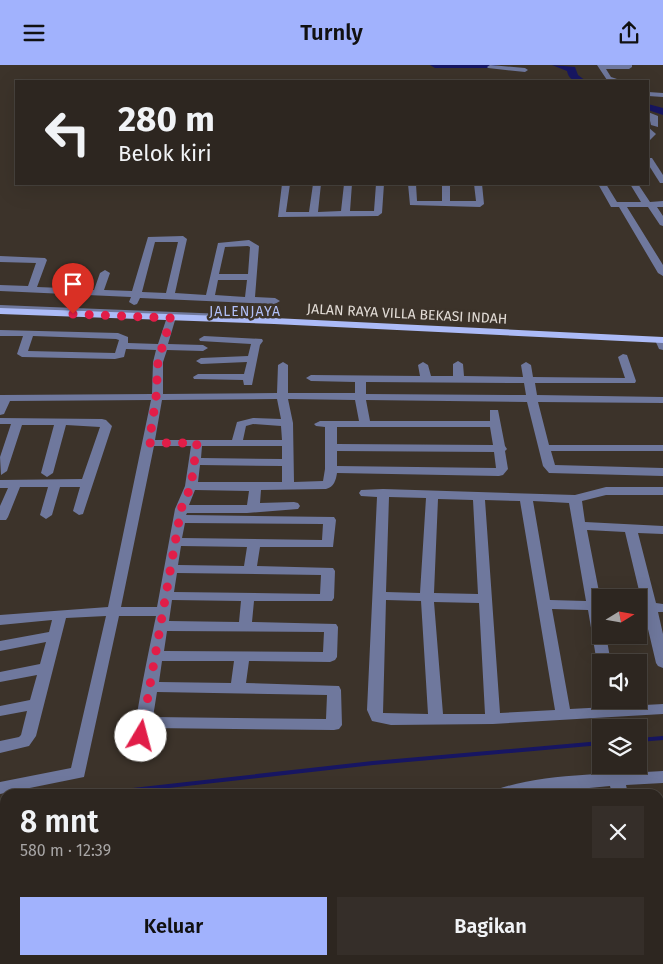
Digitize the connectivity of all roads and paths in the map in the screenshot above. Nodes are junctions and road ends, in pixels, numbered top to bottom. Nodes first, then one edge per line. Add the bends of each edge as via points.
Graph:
1 (629, 65) edge
2 (600, 66) edge
3 (490, 68) edge
4 (525, 70) dead end
5 (614, 80) edge
6 (649, 94) edge
7 (663, 95) edge
8 (649, 114) edge
9 (650, 132) edge
10 (663, 134) edge
11 (649, 159) edge
12 (660, 172) edge
13 (663, 181) edge
14 (286, 185) edge
15 (317, 185) edge
16 (348, 185) edge
17 (380, 185) edge
18 (412, 185) edge
19 (446, 185) edge
20 (478, 185) edge
21 (603, 185) edge
22 (635, 185) edge
23 (446, 203) junction
24 (650, 205) junction
25 (663, 205) edge
26 (345, 214) junction
27 (313, 215) junction
28 (663, 223) edge
29 (663, 252) edge
30 (651, 253) junction
31 (0, 259) edge
32 (74, 271) dead end
33 (662, 271) edge
34 (105, 273) dead end
35 (214, 277) junction
36 (253, 277) junction
37 (0, 289) edge
38 (31, 290) junction
39 (65, 292) junction
40 (98, 293) junction
41 (136, 295) junction
42 (170, 296) junction
43 (210, 297) junction
44 (250, 299) junction
45 (275, 301) dead end
46 (0, 309) edge
47 (129, 314) junction
48 (171, 318) junction
49 (270, 318) dead end
50 (0, 333) edge
51 (28, 336) junction
52 (204, 341) junction
53 (662, 342) edge
54 (123, 343) junction
55 (162, 346) junction
56 (623, 357) dead end
57 (252, 359) junction
58 (201, 361) junction
59 (283, 365) dead end
60 (423, 365) dead end
61 (458, 365) dead end
62 (526, 365) dead end
63 (354, 366) dead end
64 (496, 366) dead end
65 (311, 378) dead end
66 (357, 378) junction
67 (426, 379) junction
68 (459, 379) junction
69 (498, 380) junction
70 (528, 380) junction
71 (282, 397) junction
72 (360, 397) junction
73 (3, 398) edge
74 (156, 398) junction
75 (532, 399) junction
76 (663, 400) edge
77 (0, 412) edge
78 (0, 421) edge
79 (18, 421) junction
80 (61, 421) junction
81 (287, 423) junction
82 (365, 424) junction
83 (149, 443) junction
84 (197, 443) junction
85 (237, 443) junction
86 (286, 443) junction
87 (331, 447) junction
88 (545, 448) junction
89 (663, 448) edge
90 (501, 449) junction
91 (194, 461) junction
92 (287, 463) junction
93 (330, 469) junction
94 (2, 471) dead end
95 (663, 472) edge
96 (51, 479) junction
97 (87, 483) junction
98 (0, 484) edge
99 (15, 484) junction
100 (288, 485) junction
101 (191, 486) junction
102 (256, 487) junction
103 (663, 491) edge
104 (365, 493) dead end
105 (383, 493) junction
106 (432, 495) junction
107 (479, 497) junction
108 (526, 498) junction
109 (575, 499) junction
110 (294, 506) dead end
111 (253, 507) junction
112 (79, 511) dead end
113 (180, 514) junction
114 (46, 515) dead end
115 (2, 517) dead end
116 (580, 526) junction
117 (631, 529) junction
118 (663, 530) edge
119 (176, 543) junction
120 (254, 544) junction
121 (172, 569) junction
122 (250, 570) junction
123 (594, 589) edge
124 (167, 596) junction
125 (380, 596) junction
126 (248, 597) junction
127 (427, 597) junction
128 (486, 599) junction
129 (544, 604) junction
130 (592, 605) edge
131 (650, 607) edge
132 (113, 612) junction
133 (164, 612) junction
134 (60, 615) junction
135 (0, 620) edge
136 (161, 626) junction
137 (245, 627) junction
138 (56, 635) junction
139 (0, 646) edge
140 (155, 656) junction
141 (242, 657) junction
142 (663, 663) edge
143 (47, 668) junction
144 (0, 677) edge
145 (149, 687) junction
146 (238, 689) junction
147 (38, 704) junction
148 (647, 708) edge
149 (594, 709) edge
150 (663, 709) edge
151 (0, 711) edge
152 (563, 714) junction
153 (436, 719) junction
154 (493, 719) junction
155 (143, 722) junction
156 (0, 747) edge
157 (140, 749) dead end
158 (663, 777) edge
159 (619, 787) edge
160 (0, 788) edge
161 (511, 789) edge
162 (558, 789) edge

1 - 2 street
2 - 5 street via 609,79
3 - 4 street
6 - 7 street
8 - 9 street via 654,116
9 - 10 street
11 - 12 street
12 - 13 street
14 - 27 street via 281,215
15 - 27 street
16 - 26 street
17 - 26 street via 378,213
18 - 23 street via 413,203
19 - 23 street
20 - 23 street via 480,204
21 - 24 street via 614,205
22 - 24 street
24 - 25 street
24 - 28 street
24 - 30 street via 623,207
26 - 27 street
29 - 30 street
30 - 33 street
31 - 38 street via 42,260
32 - 39 street
34 - 40 street
35 - 36 street
35 - 36 street via 222,244 252,243 256,246
35 - 43 street
36 - 44 street
37 - 38 street
38 - 39 street
39 - 40 street
40 - 41 street
41 - 42 street
41 - 42 street via 149,239 183,239
41 - 47 street
42 - 43 street
43 - 44 street
44 - 45 street
46 - 47 main road, JALAN RAYA VILLA BEKASI INDAH
47 - 48 main road, JALAN RAYA VILLA BEKASI INDAH
47 - 49 street
48 - 53 main road, JALAN RAYA VILLA BEKASI INDAH
48 - 55 street
50 - 51 street
51 - 54 street
51 - 54 street via 23,355 115,356 120,355
52 - 55 street
52 - 57 street via 255,345
52 - 58 street
54 - 55 street
55 - 74 street
56 - 70 street via 631,381
57 - 58 street
57 - 58 street via 248,380 198,380
59 - 71 street
60 - 67 street
61 - 68 street
62 - 70 street
63 - 66 street
64 - 69 street
65 - 66 street
66 - 67 street
66 - 72 street
67 - 68 street
68 - 69 street
69 - 70 street
70 - 75 street
71 - 72 street
71 - 74 street
71 - 81 street
72 - 75 street
72 - 82 street
73 - 74 street
73 - 77 street
74 - 83 street
75 - 76 street
75 - 88 street
78 - 79 street
79 - 80 street
79 - 94 street
80 - 96 street
80 - 97 street via 105,423
81 - 85 street via 253,421 241,424
81 - 86 street
82 - 87 street via 325,424
82 - 90 street via 495,418
83 - 84 street
83 - 132 street
84 - 85 street
84 - 91 street
85 - 86 street
86 - 92 street
87 - 90 street
87 - 93 street
88 - 89 street
88 - 95 street via 549,466 556,471
90 - 93 street via 502,469 499,472
91 - 92 street
91 - 101 street
92 - 100 street
93 - 100 street via 326,485
96 - 97 street
96 - 99 street
96 - 114 street
97 - 112 street
98 - 99 street
99 - 115 street
100 - 102 street
101 - 102 street
101 - 113 street
102 - 111 street
103 - 109 street via 606,491
104 - 105 street
105 - 106 street
105 - 125 street
106 - 107 street
106 - 127 street
107 - 108 street
107 - 128 street
108 - 109 street
108 - 129 street
109 - 116 street
110 - 111 street
111 - 113 street
113 - 119 street
113 - 120 street via 330,520 328,544
116 - 117 street
116 - 123 street
117 - 118 street
117 - 131 street
119 - 120 street
119 - 121 street
120 - 122 street
121 - 122 street
121 - 124 street
122 - 126 street via 328,571 327,598
124 - 126 street
124 - 133 street
125 - 127 street
125 - 153 street via 376,714 382,719 392,720
126 - 137 street
127 - 128 street
127 - 153 street
128 - 154 street
129 - 130 street
129 - 152 street
131 - 142 street
132 - 133 street
132 - 134 street
132 - 160 street via 78,773
133 - 136 street
134 - 135 street
134 - 138 street
136 - 137 street
136 - 140 street
137 - 141 street via 330,627 330,657
138 - 139 street
138 - 143 street
140 - 141 street
140 - 145 street
141 - 146 street
143 - 144 street
143 - 147 street
145 - 146 street
145 - 155 street
146 - 155 street via 334,690 334,725
147 - 151 street
147 - 156 street via 24,742
148 - 150 street
149 - 152 street
152 - 154 street
153 - 154 street
155 - 157 street
158 - 159 street
159 - 162 street
161 - 162 street

